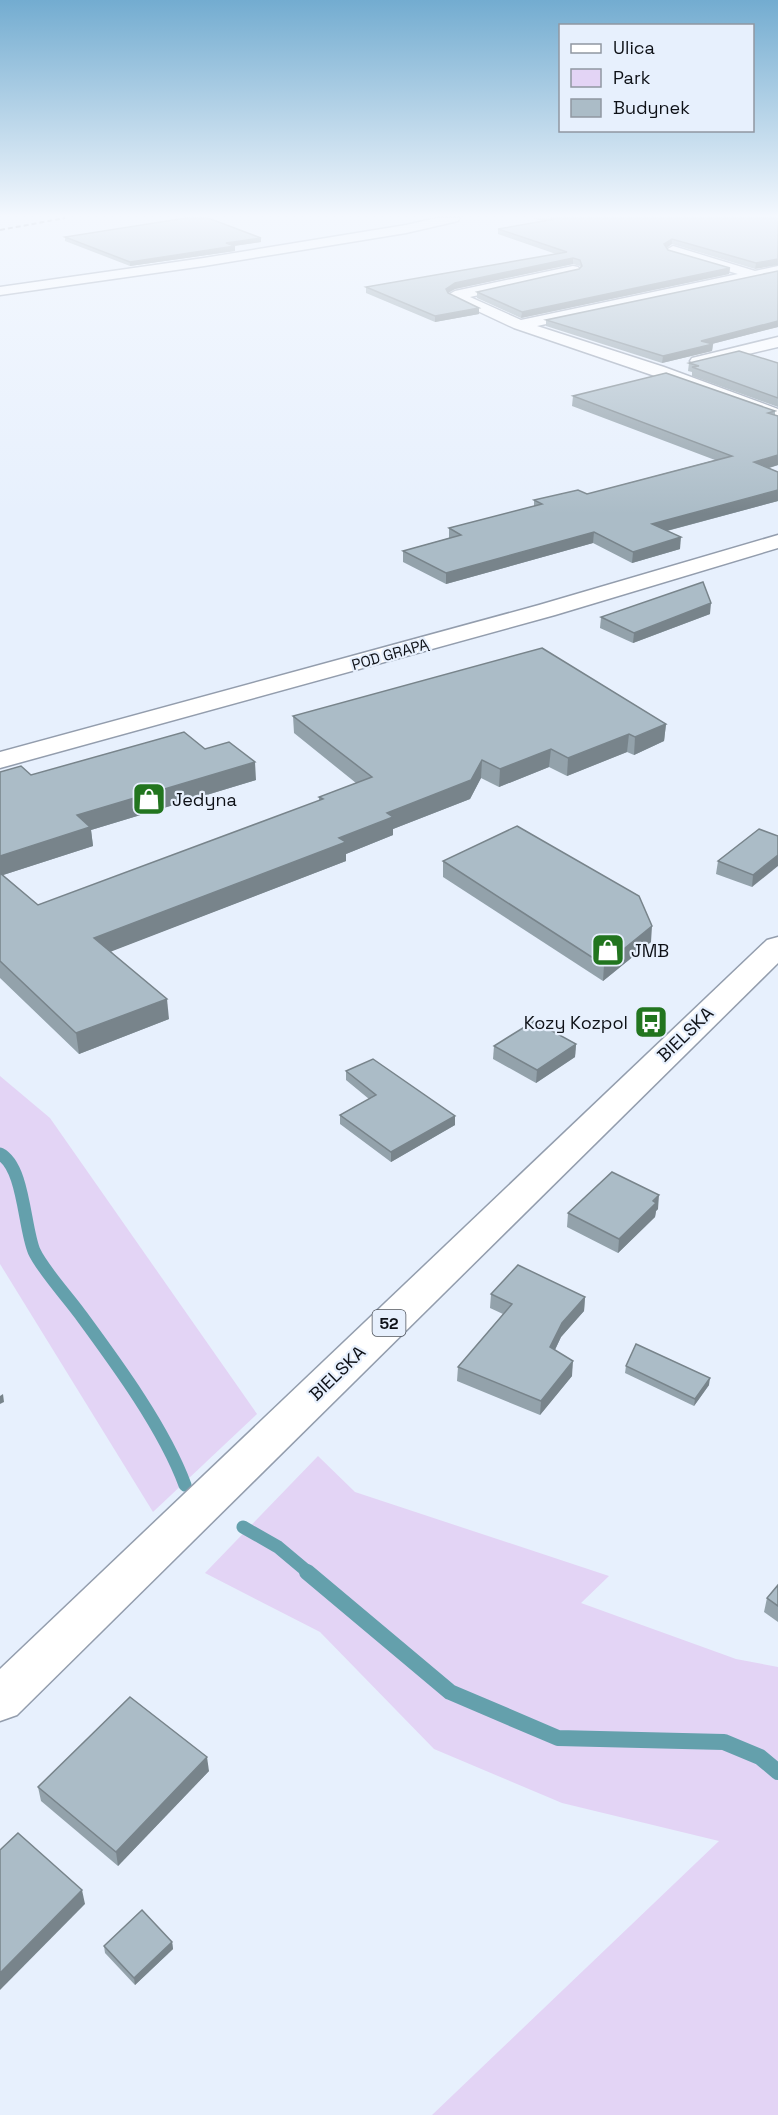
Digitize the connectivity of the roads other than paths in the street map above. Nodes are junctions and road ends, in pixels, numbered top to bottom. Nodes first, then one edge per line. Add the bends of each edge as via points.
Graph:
1 (501, 317) edge
2 (557, 317) edge
3 (519, 325) junction
4 (778, 342) edge
5 (658, 371) junction
6 (778, 415) edge
7 (778, 541) edge
8 (0, 760) edge
9 (778, 946) edge
10 (0, 1700) edge

1 - 3 street
2 - 3 street
3 - 5 street
4 - 5 street
5 - 6 street
7 - 8 street, POD GRAPĄ via 548,610
9 - 10 street, BIELSKA / 52

